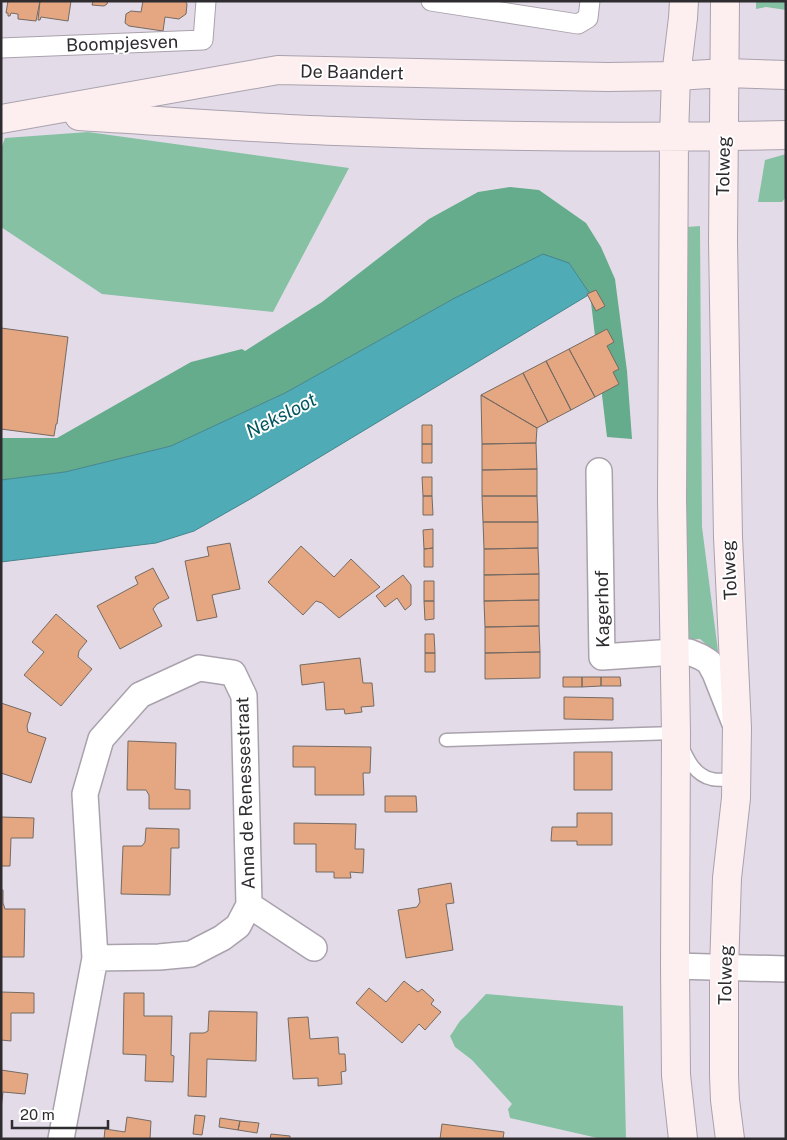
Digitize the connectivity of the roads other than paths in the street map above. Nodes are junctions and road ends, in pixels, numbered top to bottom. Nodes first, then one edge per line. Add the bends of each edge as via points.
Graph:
1 (206, 1) edge
2 (431, 1) edge
3 (590, 1) edge
4 (684, 1) edge
5 (725, 1) edge
6 (1, 48) edge
7 (725, 73) junction
8 (786, 75) edge
9 (676, 76) junction
10 (32, 113) junction
11 (1, 119) edge
12 (786, 135) edge
13 (674, 136) junction
14 (724, 136) junction
15 (599, 471) dead end
16 (674, 652) junction
17 (737, 728) junction
18 (676, 733) junction
19 (446, 740) dead end
20 (736, 779) junction
21 (248, 905) junction
22 (314, 948) dead end
23 (95, 958) junction
24 (674, 966) junction
25 (724, 969) junction
26 (786, 969) edge
27 (61, 1139) edge
28 (684, 1139) edge
29 (730, 1139) edge

1 - 6 street, Boompjesven via 203,40
2 - 3 street via 578,24 588,18
4 - 9 main road
5 - 7 main road, Tolweg
7 - 8 main road, De Baandert
7 - 9 main road, De Baandert
7 - 14 main road, Tolweg
9 - 10 main road, De Baandert via 278,70
9 - 13 main road
10 - 11 main road, De Baandert
10 - 13 main road, De Baandert via 334,131
12 - 14 main road, De Baandert
13 - 14 main road, De Baandert
13 - 16 main road
14 - 17 main road, Tolweg via 727,527
15 - 16 street, Kagerhof via 602,657
16 - 17 street, Kagerhof via 689,652 709,662
16 - 18 main road
17 - 20 main road, Tolweg
18 - 19 lane
18 - 20 lane via 699,774 712,780
18 - 24 main road
20 - 25 main road, Tolweg via 727,878
21 - 22 street, Anna de Renessestraat
21 - 23 street, Anna de Renessestraat via 238,926 191,954
21 - 23 street, Anna de Renessestraat via 244,696 233,673 199,668 140,696 101,739 85,794
23 - 27 street, Anna de Renessestraat
24 - 25 street
24 - 28 main road via 676,1075
25 - 26 street
25 - 29 main road, Tolweg via 724,1076

